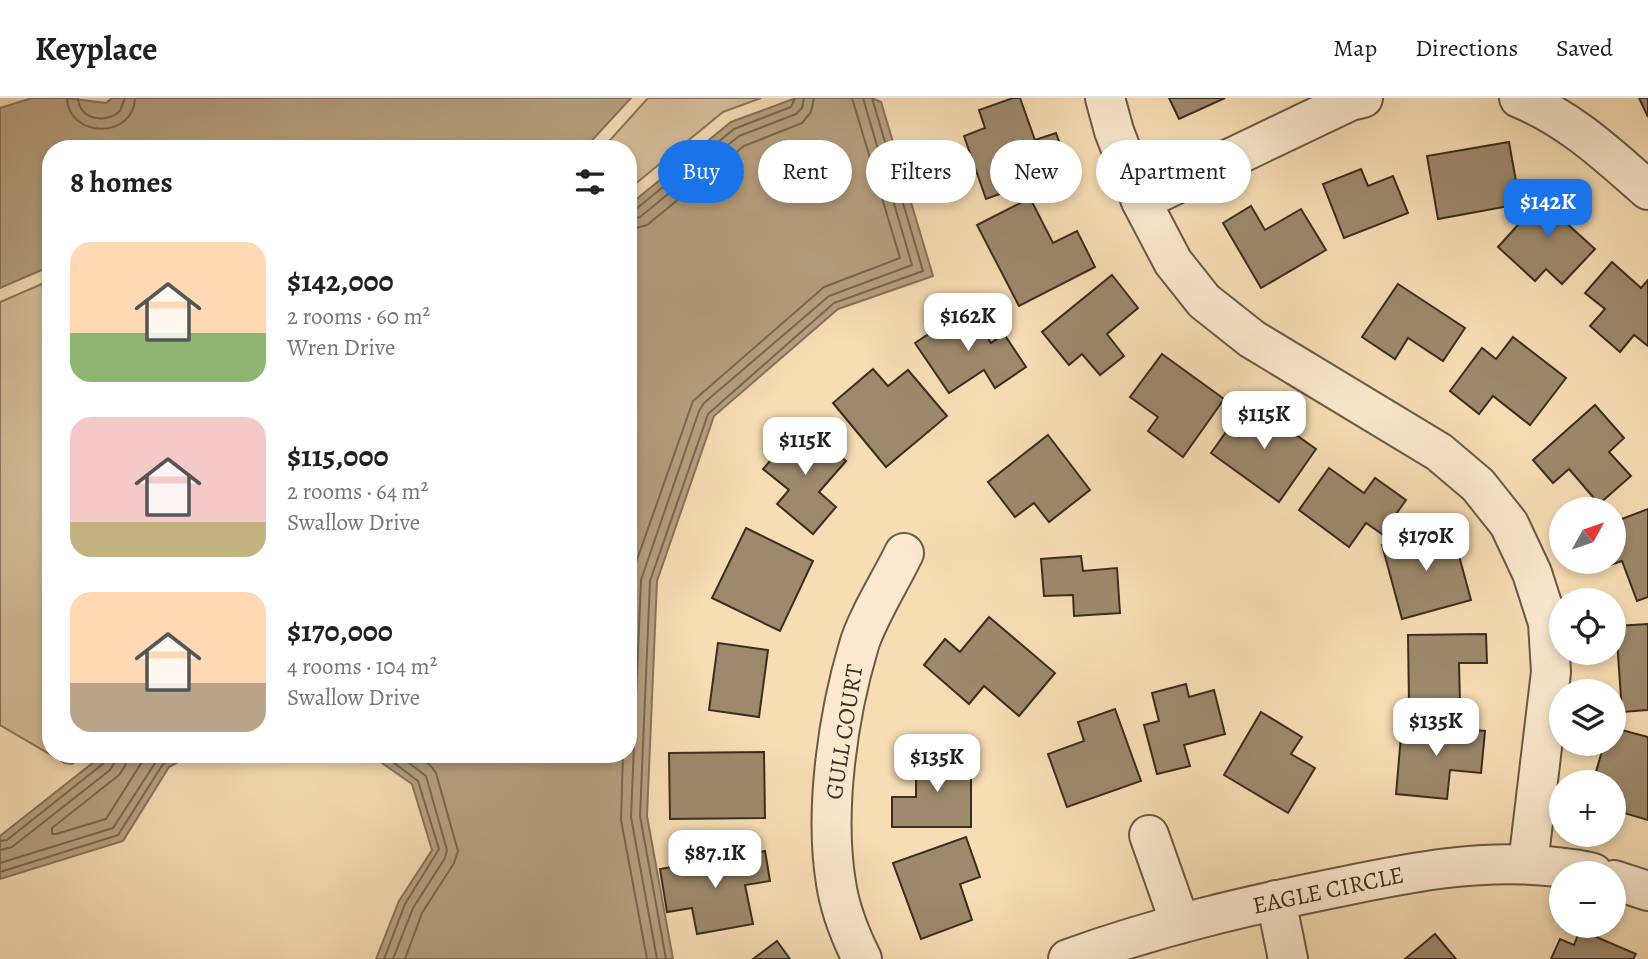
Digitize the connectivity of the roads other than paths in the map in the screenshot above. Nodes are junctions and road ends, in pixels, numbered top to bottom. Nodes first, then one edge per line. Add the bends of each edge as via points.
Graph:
1 (1105, 98) edge
2 (1363, 98) edge
3 (1518, 98) edge
4 (1117, 140) edge
5 (1251, 148) edge
6 (1648, 190) edge
7 (1142, 203) edge
8 (904, 553) dead end
9 (1149, 835) dead end
10 (1528, 864) junction
11 (1549, 867) edge
12 (1626, 884) edge
13 (1648, 891) edge
14 (1276, 900) junction
15 (1180, 923) junction
16 (862, 959) edge
17 (1068, 959) edge
18 (1288, 959) edge

1 - 4 street
2 - 5 street
3 - 6 street via 1587,136
7 - 10 street via 1173,262 1204,301 1251,339 1438,452 1478,485 1509,524 1548,623 1551,672
8 - 16 street, GULL COURT via 860,642 843,711 831,796 835,883 847,929
9 - 15 street
10 - 11 street, EAGLE CIRCLE
10 - 14 street, EAGLE CIRCLE via 1473,864
12 - 13 street
14 - 15 street, EAGLE CIRCLE
14 - 18 street
15 - 17 street, EAGLE CIRCLE

